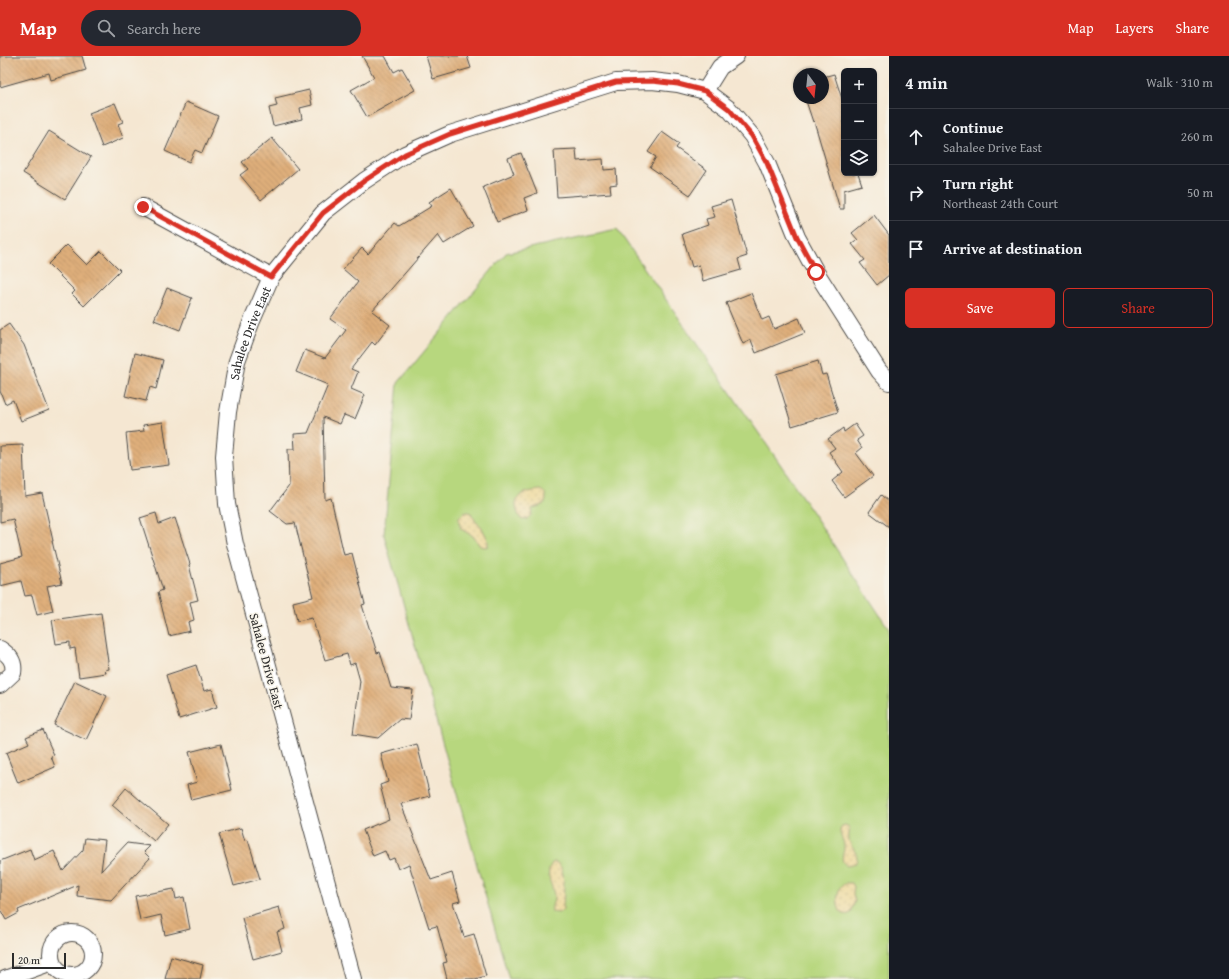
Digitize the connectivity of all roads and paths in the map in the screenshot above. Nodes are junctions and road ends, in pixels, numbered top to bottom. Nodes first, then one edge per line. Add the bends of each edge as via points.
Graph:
1 (736, 56) edge
2 (705, 91) junction
3 (143, 207) dead end
4 (271, 277) junction
5 (889, 382) edge
6 (0, 649) edge
7 (0, 685) edge
8 (52, 962) dead end
9 (5, 979) edge
10 (353, 979) edge

1 - 2 street via 720,67
2 - 4 street, Sahalee Drive East via 652,81 616,82 450,134 405,154 358,185 323,213
2 - 5 street, Sahalee Drive East via 729,109 752,136 767,163 797,237 816,272 879,371
3 - 4 street
4 - 10 street, Sahalee Drive East via 237,361 228,412 224,456 228,504 235,544
6 - 7 street via 12,660 14,666 13,673
8 - 9 street

